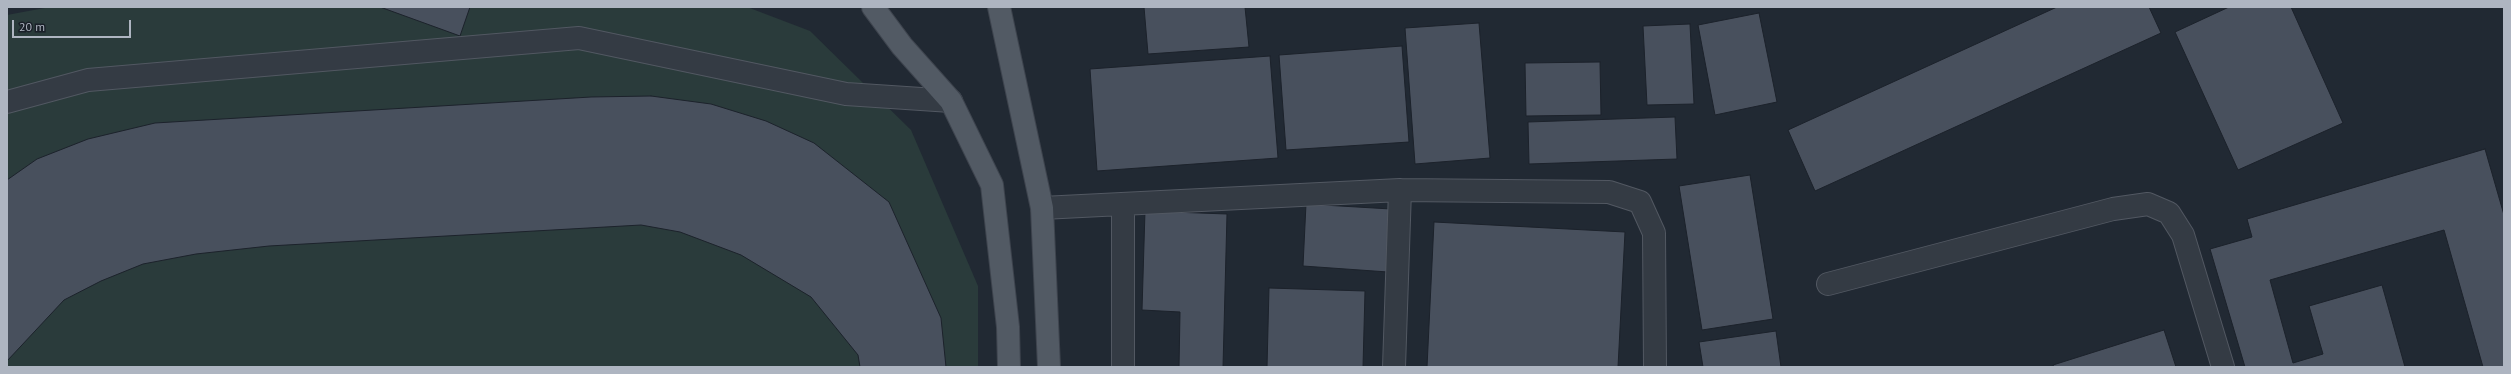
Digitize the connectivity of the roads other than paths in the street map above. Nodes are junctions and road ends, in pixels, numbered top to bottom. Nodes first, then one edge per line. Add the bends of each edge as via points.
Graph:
1 (873, 7) edge
2 (999, 7) edge
3 (951, 101) junction
4 (7, 102) edge
5 (1400, 190) junction
6 (1123, 205) junction
7 (1042, 208) junction
8 (1828, 284) dead end
9 (1009, 367) edge
10 (1048, 367) edge
11 (1123, 367) edge
12 (1394, 367) edge
13 (1655, 367) edge
14 (2223, 367) edge

1 - 3 main road via 902,46
2 - 7 main road
3 - 4 street via 846,94 579,38 88,80
3 - 9 main road via 992,185 1008,327
5 - 6 street
5 - 12 street
5 - 13 street via 1609,192 1640,202 1654,233
6 - 7 street
6 - 11 street
7 - 10 main road
8 - 14 street via 2113,209 2148,204 2169,214 2183,235

